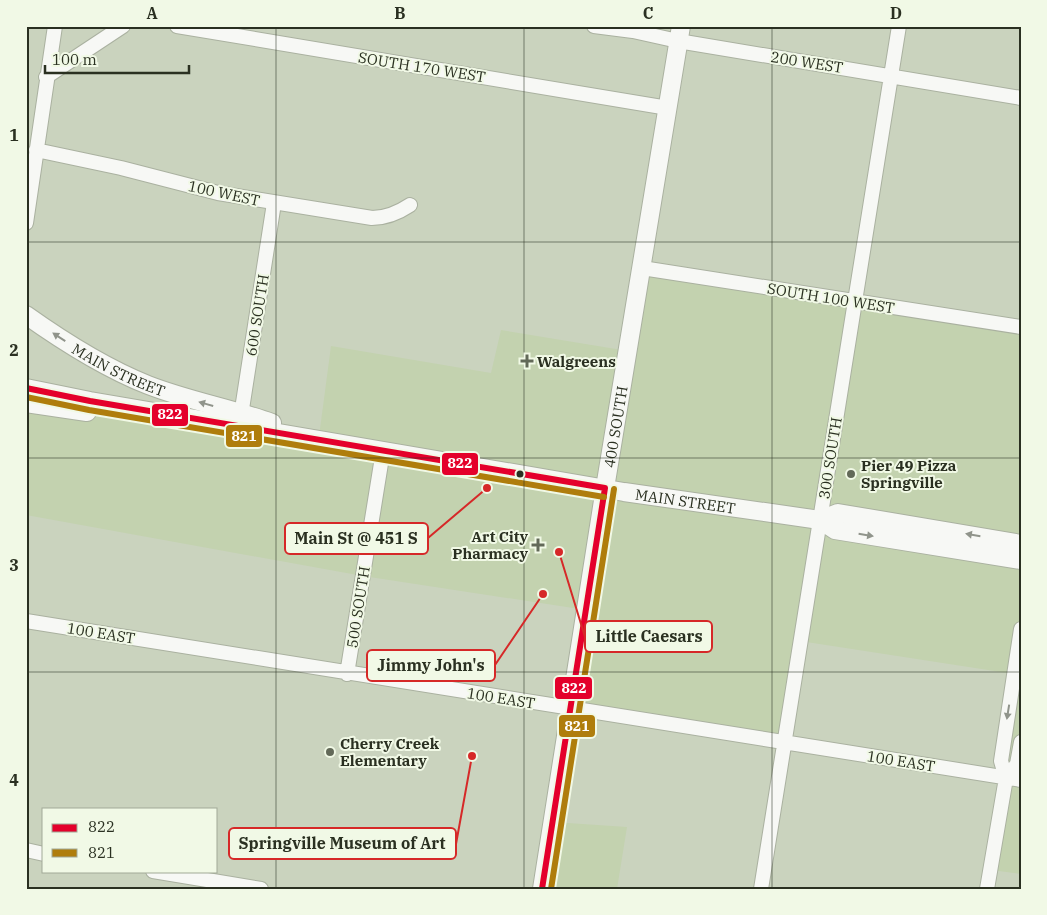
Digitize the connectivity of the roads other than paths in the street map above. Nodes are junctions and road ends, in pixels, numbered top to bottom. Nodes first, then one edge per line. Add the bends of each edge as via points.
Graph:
1 (55, 26) edge
2 (123, 26) edge
3 (177, 26) edge
4 (594, 26) edge
5 (899, 26) edge
6 (679, 34) edge
7 (891, 76) junction
8 (46, 77) junction
9 (1021, 98) edge
10 (668, 108) junction
11 (36, 150) junction
12 (274, 203) junction
13 (410, 205) dead end
14 (26, 223) edge
15 (642, 268) junction
16 (855, 302) junction
17 (26, 315) edge
18 (1021, 327) edge
19 (26, 388) edge
20 (26, 402) edge
21 (244, 423) junction
22 (383, 451) junction
23 (605, 488) junction
24 (820, 520) junction
25 (1021, 544) edge
26 (1021, 560) edge
27 (26, 621) edge
28 (1021, 629) edge
29 (347, 674) junction
30 (571, 708) junction
31 (1021, 742) edge
32 (784, 743) junction
33 (1006, 778) junction
34 (1021, 780) edge
35 (26, 850) edge
36 (42, 854) edge
37 (159, 872) edge
38 (262, 889) edge
39 (542, 889) edge
40 (761, 889) edge
41 (987, 889) edge

1 - 8 street
2 - 8 street
3 - 10 street, SOUTH 170 WEST
4 - 6 street, 200 WEST
5 - 7 street, 300 SOUTH
6 - 7 street, 200 WEST
6 - 10 main road, 400 SOUTH
7 - 9 street, 200 WEST
7 - 16 street, 300 SOUTH
8 - 11 street
10 - 15 main road, 400 SOUTH
11 - 12 street, 100 WEST
11 - 14 street
12 - 13 street, 100 WEST via 372,218 396,214
12 - 21 street, 600 SOUTH
15 - 16 street, SOUTH 100 WEST
15 - 23 main road, 400 SOUTH
16 - 18 street, SOUTH 100 WEST
16 - 24 street, 300 SOUTH
21 -> 17 main road, MAIN STREET via 147,384 86,354
19 - 21 main road via 90,401
20 - 21 main road, MAIN STREET via 226,432
21 - 22 main road, MAIN STREET via 302,438
22 - 23 main road, MAIN STREET
22 - 29 street, 500 SOUTH
23 - 24 main road, MAIN STREET
23 - 30 main road, 400 SOUTH
25 -> 24 main road, MAIN STREET via 838,513
24 -> 26 main road, MAIN STREET via 835,530
24 - 32 street, 300 SOUTH
27 - 29 street, 100 EAST
28 -> 33 street via 1001,761
29 - 30 street, 100 EAST
30 - 32 street, 100 EAST
30 - 39 main road, 400 SOUTH
31 - 33 street via 1017,764
32 - 33 street, 100 EAST
32 - 40 street, 300 SOUTH
33 - 34 street, 100 EAST
33 - 41 street
35 - 36 street
37 - 38 street

